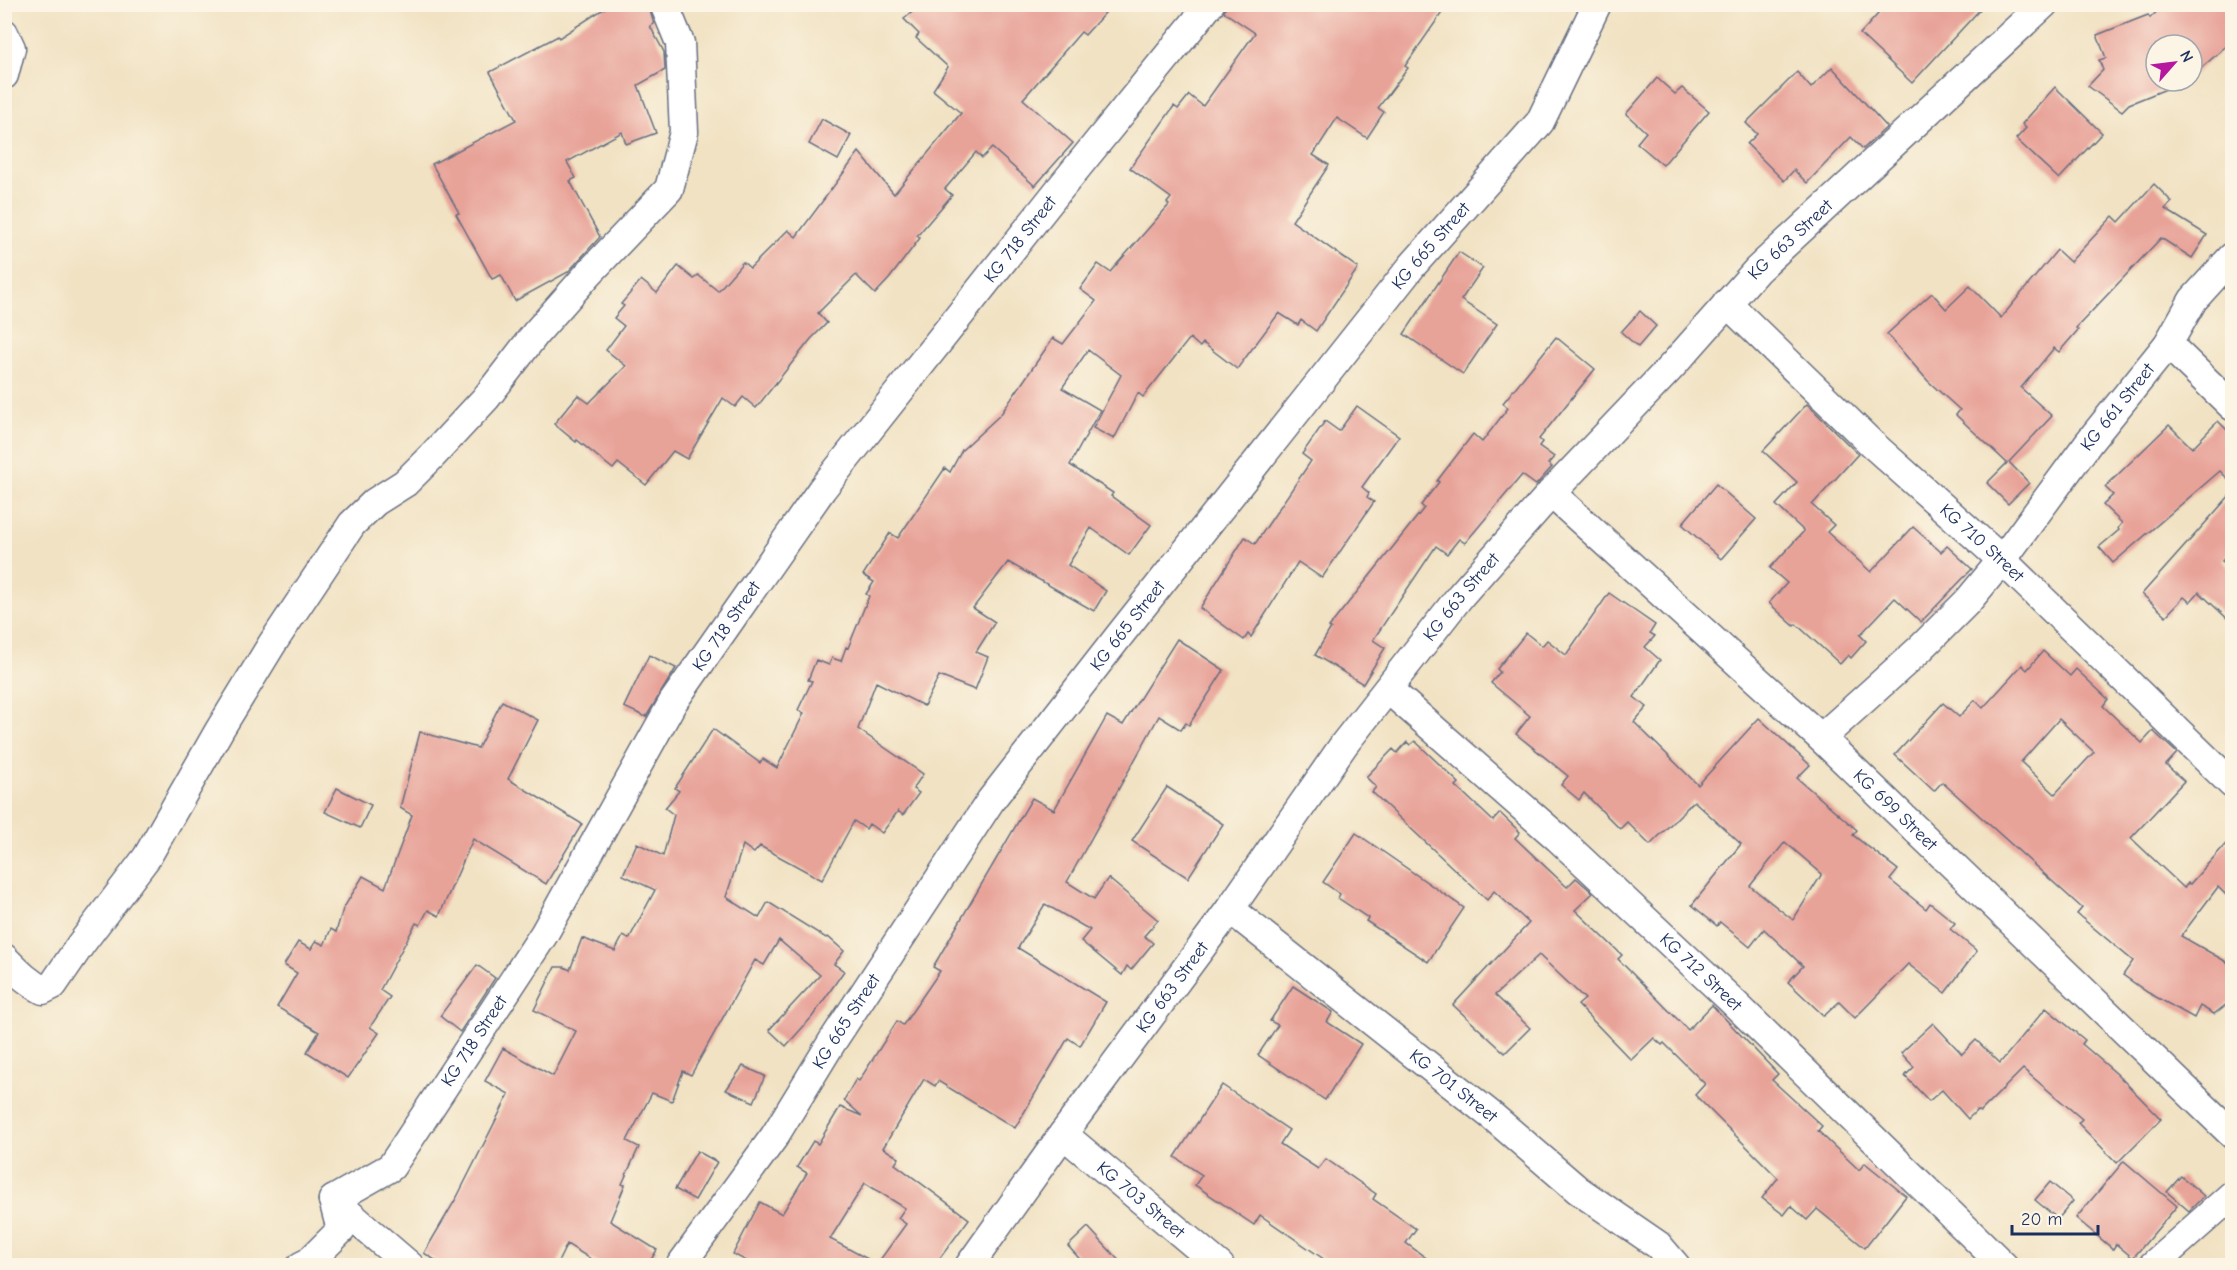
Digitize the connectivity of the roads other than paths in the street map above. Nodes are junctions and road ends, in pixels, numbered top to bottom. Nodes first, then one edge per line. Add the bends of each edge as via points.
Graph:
1 (664, 4) edge
2 (1210, 4) edge
3 (1597, 4) edge
4 (2044, 4) edge
5 (4, 33) edge
6 (4, 75) edge
7 (2232, 256) edge
8 (1727, 303) junction
9 (2168, 344) junction
10 (2232, 406) edge
11 (1551, 493) junction
12 (2002, 560) junction
13 (1388, 689) junction
14 (1821, 738) junction
15 (2232, 784) edge
16 (1230, 909) junction
17 (4, 958) edge
18 (1063, 1134) junction
19 (2232, 1134) edge
20 (2232, 1195) edge
21 (333, 1200) junction
22 (301, 1266) edge
23 (410, 1266) edge
24 (680, 1266) edge
25 (969, 1266) edge
26 (1220, 1266) edge
27 (1676, 1266) edge
28 (2004, 1266) edge
29 (2152, 1266) edge

1 - 17 street via 680,43 684,132 669,189 536,333 447,441 405,483 375,502 352,524 272,644 147,857 53,985 44,990 35,986
2 - 21 street, KG 718 Street via 822,489 673,702 544,934 391,1167
3 - 24 street, KG 665 Street via 1540,122 1413,266 991,800 774,1137
4 - 8 street, KG 663 Street via 1784,244
5 - 6 street via 11,48
7 - 9 street, KG 661 Street via 2193,300
8 - 11 street, KG 663 Street
8 - 12 street, KG 710 Street via 1871,442
9 - 10 street
9 - 12 street, KG 661 Street
11 - 13 street, KG 663 Street via 1461,595
11 - 14 street, KG 699 Street
12 - 14 street, KG 661 Street via 1928,641
12 - 15 street, KG 710 Street
13 - 16 street, KG 663 Street
13 - 28 street, KG 712 Street via 1558,837
14 - 19 street, KG 699 Street
16 - 18 street, KG 663 Street
16 - 27 street, KG 701 Street via 1492,1116 1578,1190 1658,1245
18 - 25 street, KG 663 Street
18 - 26 street, KG 703 Street
20 - 29 street
21 - 22 street via 341,1230
21 - 23 street

